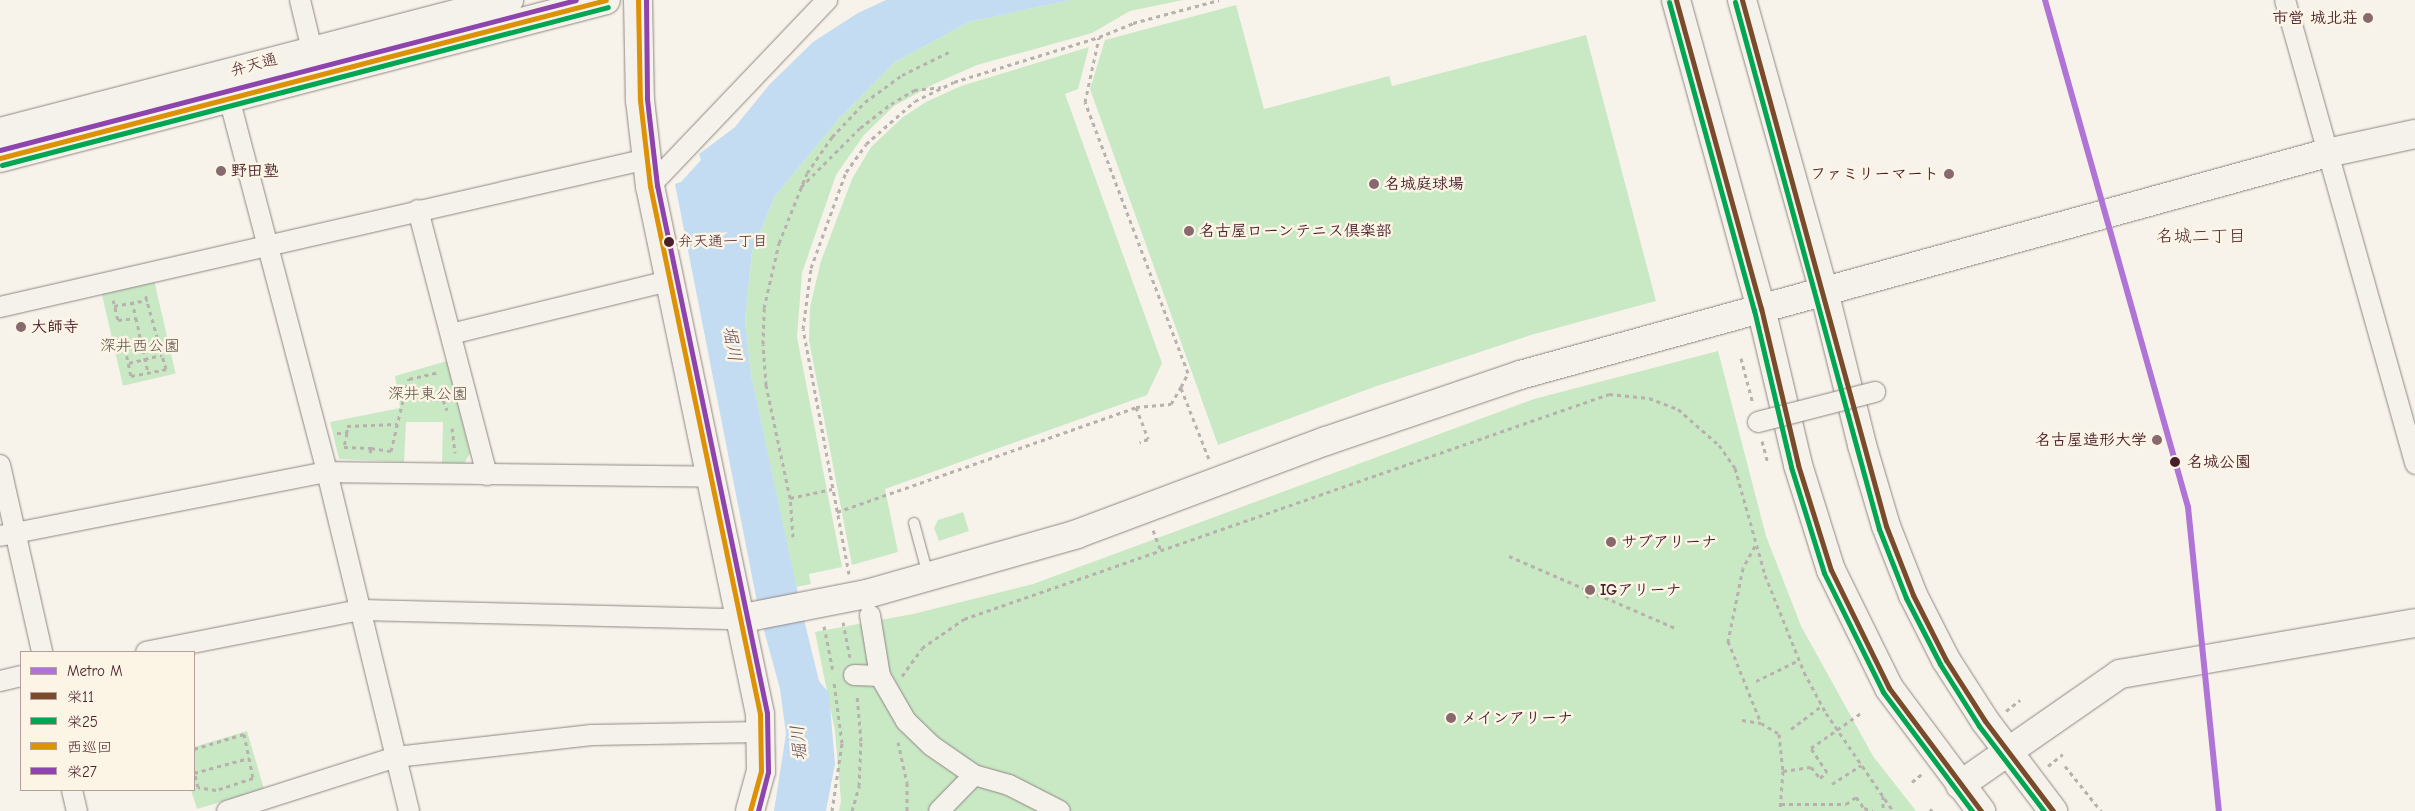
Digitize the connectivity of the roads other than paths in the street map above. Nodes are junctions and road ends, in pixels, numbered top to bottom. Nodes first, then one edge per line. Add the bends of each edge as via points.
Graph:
1 (300, 0) edge
2 (509, 0) edge
3 (606, 0) edge
4 (638, 0) edge
5 (827, 0) edge
6 (1676, 0) edge
7 (1742, 0) edge
8 (2285, 0) edge
9 (312, 50) junction
10 (228, 98) junction
11 (0, 132) edge
12 (2415, 134) edge
13 (2327, 153) junction
14 (0, 158) edge
15 (647, 159) junction
16 (650, 186) junction
17 (418, 210) junction
18 (267, 245) junction
19 (669, 281) junction
20 (1824, 291) junction
21 (0, 307) edge
22 (1761, 308) junction
23 (451, 334) junction
24 (1875, 392) dead end
25 (1758, 422) road end
26 (2415, 464) edge
27 (0, 465) edge
28 (327, 472) junction
29 (487, 474) junction
30 (709, 477) junction
31 (914, 523) dead end
32 (8, 535) edge
33 (929, 577) junction
34 (361, 610) junction
35 (855, 610) junction
36 (747, 617) junction
37 (2415, 623) edge
38 (42, 651) edge
39 (151, 651) edge
40 (854, 675) road end
41 (20, 676) edge
42 (880, 676) junction
43 (0, 680) edge
44 (762, 732) junction
45 (2010, 750) junction
46 (396, 757) junction
47 (974, 775) junction
48 (1960, 785) junction
49 (72, 791) edge
50 (77, 811) edge
51 (227, 811) edge
52 (410, 811) edge
53 (750, 811) edge
54 (939, 811) edge
55 (1060, 811) edge
56 (1981, 811) edge
57 (2053, 811) edge

1 - 9 street
2 - 9 street, 弁天通
3 - 10 street, 弁天通
4 - 15 street via 640,100
5 - 16 street
6 - 22 street
7 - 20 street
8 - 13 street
9 - 11 street, 弁天通
10 - 14 street, 弁天通
10 - 18 street
12 - 13 street
13 - 20 street
13 - 26 street
15 - 16 street
15 - 17 street
16 - 19 street
17 - 18 street
17 - 23 street
18 - 21 street via 142,280
18 - 28 street
19 - 23 street
19 - 30 street
20 - 22 street
20 - 45 street via 1862,445 1886,526 1913,596 1946,660 1988,724
22 - 33 street via 1428,404 1077,534
22 - 48 street via 1798,465 1830,570 1889,688
23 - 29 street
24 - 25 street, bridge
27 - 32 street
28 - 29 street
28 - 32 street
28 - 34 street
29 - 30 street
30 - 36 street
31 - 33 lane
32 - 38 street
33 - 35 street
34 - 36 street
34 - 39 street
34 - 46 street
35 - 36 street
35 - 42 street
36 - 44 street
37 - 45 street via 2120,674
40 - 42 street
41 - 43 street
42 - 47 street via 906,721 932,746
44 - 46 street via 592,735
44 - 53 street via 761,771
45 - 48 street
45 - 57 street
46 - 51 street
46 - 52 street
47 - 54 street
47 - 55 street via 1009,784
48 - 56 street
49 - 50 street

